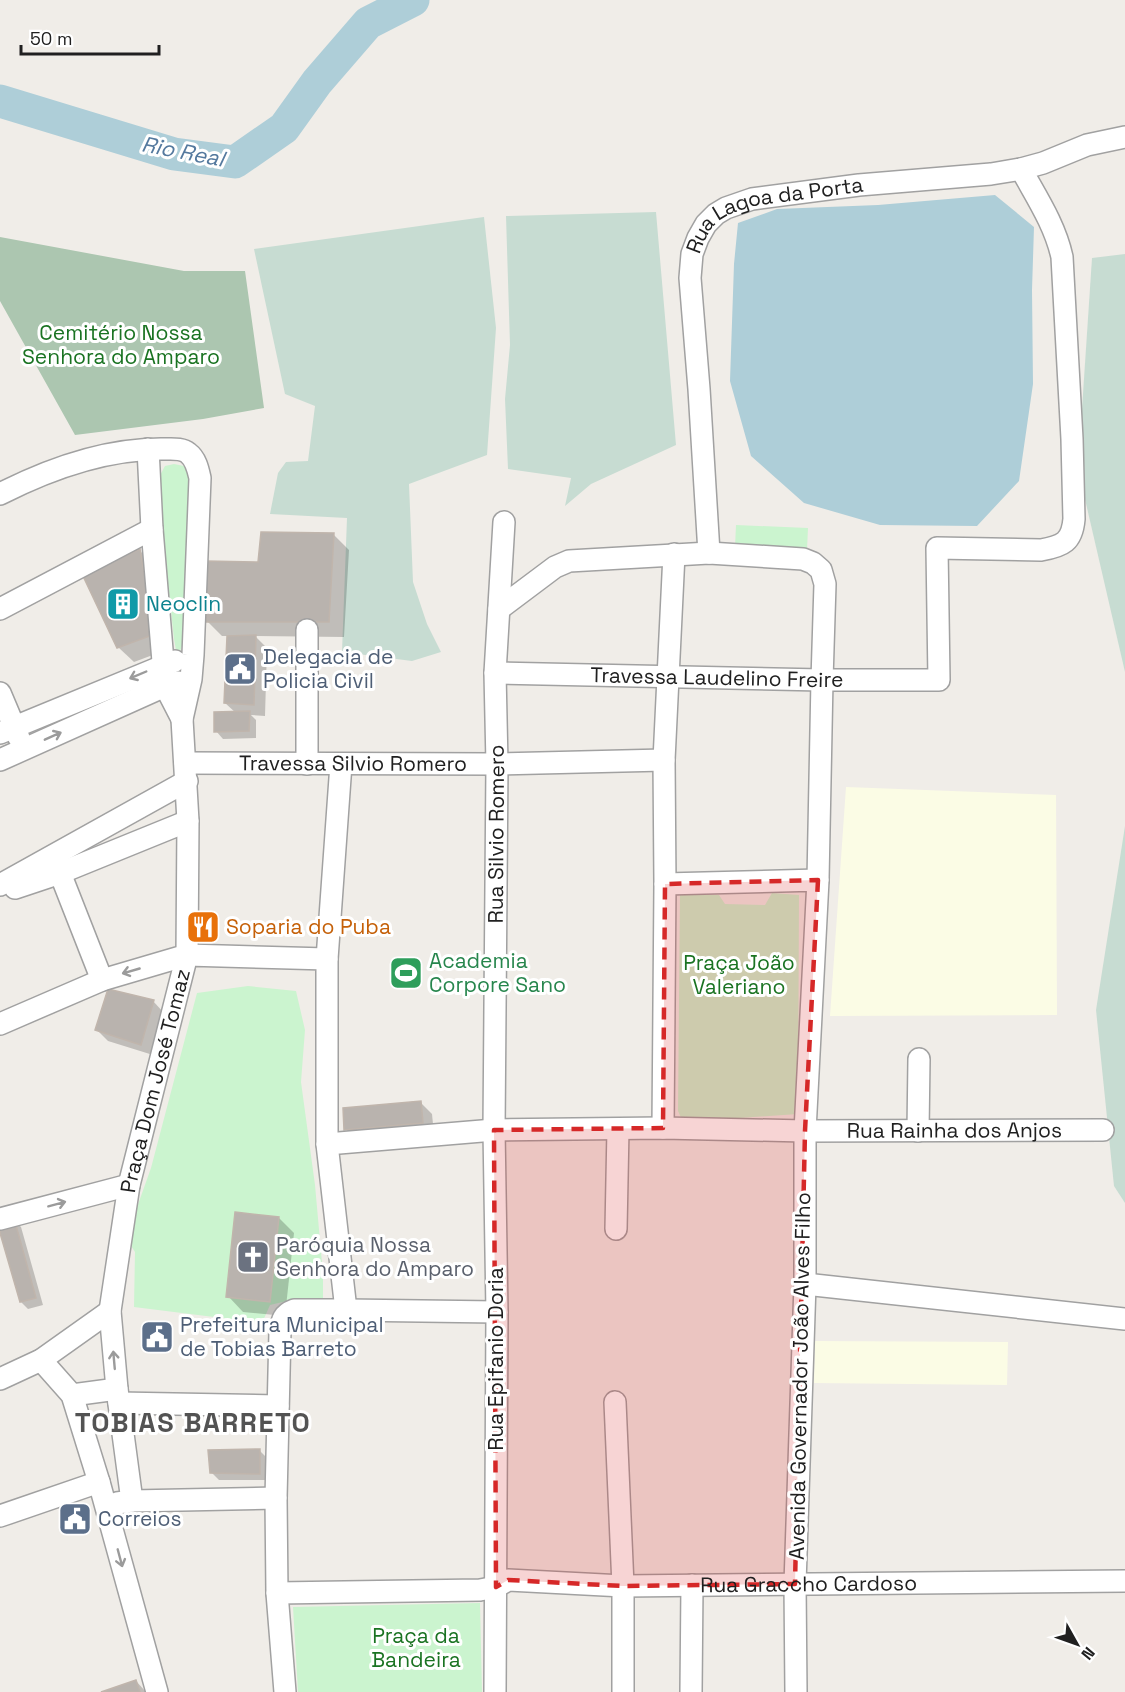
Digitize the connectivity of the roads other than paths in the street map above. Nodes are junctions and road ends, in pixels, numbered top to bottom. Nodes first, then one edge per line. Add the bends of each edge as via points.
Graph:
1 (1125, 137) edge
2 (1021, 169) junction
3 (148, 449) junction
4 (0, 494) edge
5 (504, 522) dead end
6 (152, 529) junction
7 (709, 553) junction
8 (675, 554) junction
9 (0, 609) edge
10 (499, 609) junction
11 (307, 630) dead end
12 (193, 655) junction
13 (164, 664) junction
14 (495, 673) junction
15 (668, 677) junction
16 (190, 679) junction
17 (822, 680) junction
18 (165, 686) junction
19 (0, 693) edge
20 (182, 719) junction
21 (8, 730) edge
22 (23, 750) junction
23 (0, 759) edge
24 (664, 760) junction
25 (307, 764) junction
26 (341, 764) junction
27 (497, 764) junction
28 (186, 772) junction
29 (188, 821) junction
30 (60, 873) junction
31 (818, 880) junction
32 (665, 884) junction
33 (0, 885) edge
34 (0, 893) edge
35 (187, 955) junction
36 (327, 960) junction
37 (102, 980) junction
38 (0, 1024) edge
39 (918, 1059) dead end
40 (663, 1128) junction
41 (618, 1129) junction
42 (494, 1130) junction
43 (1104, 1130) dead end
44 (805, 1131) junction
45 (918, 1131) junction
46 (327, 1144) junction
47 (129, 1185) junction
48 (0, 1219) edge
49 (616, 1229) dead end
50 (805, 1284) junction
51 (346, 1310) junction
52 (110, 1311) junction
53 (497, 1312) junction
54 (1125, 1319) edge
55 (41, 1360) junction
56 (0, 1378) edge
57 (72, 1395) junction
58 (118, 1396) junction
59 (615, 1402) dead end
60 (278, 1406) junction
61 (99, 1482) junction
62 (276, 1498) junction
63 (132, 1501) junction
64 (105, 1505) junction
65 (0, 1516) edge
66 (1125, 1581) edge
67 (795, 1584) junction
68 (692, 1585) junction
69 (623, 1586) junction
70 (496, 1587) junction
71 (277, 1593) junction
72 (157, 1692) edge
73 (285, 1692) edge
74 (495, 1692) edge
75 (623, 1692) edge
76 (691, 1692) edge
77 (796, 1692) edge

1 - 2 street, Rua Lagoa da Porta via 1087,145
2 - 7 street, Rua Lagoa da Porta via 752,199 726,208 706,224 692,254 690,278
2 - 17 street, Travessa Laudelino Freire via 1058,237 1062,257 1073,531 1065,542 1041,550 937,548 939,680
3 - 4 street via 78,462
3 - 6 street
3 - 12 street via 188,453 200,478
5 - 10 street, Rua Silvio Romero
6 - 9 street
6 - 13 street
7 - 8 street
7 - 17 street via 803,559 823,572
8 - 10 street via 569,561
8 - 15 street
10 - 14 street, Rua Silvio Romero
11 - 25 street
12 - 13 street
12 - 16 street
13 - 18 street
13 -> 21 street
14 - 15 street, Travessa Laudelino Freire
14 - 27 street, Rua Silvio Romero
15 - 17 street, Travessa Laudelino Freire
15 - 24 street
16 - 18 street
16 - 20 street
17 - 31 street
18 - 20 street
22 -> 18 street
19 - 21 street
20 - 28 street
21 - 22 street
22 - 23 street
24 - 27 street, Travessa Silvio Romero
24 - 32 street
25 - 26 street, Travessa Silvio Romero
25 - 28 street, Travessa Silvio Romero
26 - 27 street, Travessa Silvio Romero
26 - 36 street
27 - 42 street, Rua Silvio Romero
28 - 29 street
28 - 33 street
29 - 30 street
29 - 35 street
30 - 34 street
30 - 37 street
31 - 32 street
31 - 44 street
32 - 40 street
35 - 36 street, Praça Dom José Tomaz
35 -> 37 street
35 - 47 street, Praça Dom José Tomaz
36 - 46 street
37 - 38 street
39 - 45 street
40 - 41 street
40 - 44 street
41 - 42 street
41 - 49 street
42 - 46 street
42 - 53 street, Rua Epifanio Doria
43 - 45 street, Rua Rainha dos Anjos
44 - 45 street, Rua Rainha dos Anjos
44 - 50 street, Avenida Governador João Alves Filho
46 - 51 street
48 -> 47 street
47 - 52 street, Praça Dom José Tomaz
50 - 54 street
50 - 67 street, Avenida Governador João Alves Filho
51 - 53 street
51 - 60 street via 286,1312 280,1331
52 - 55 street
58 -> 52 street, Praça Dom José Tomaz
53 - 70 street, Rua Epifanio Doria
55 - 56 street
55 - 57 street
57 - 58 street
57 - 61 street
58 - 60 street
58 - 63 street, Praça Dom José Tomaz
59 - 69 street
60 - 62 street
61 - 64 street
61 - 65 street
62 - 63 street
62 - 71 street
63 - 64 street
64 -> 72 street
66 - 67 street, Rua Graccho Cardoso
67 - 68 street, Rua Graccho Cardoso
67 - 77 street, Avenida Governador João Alves Filho
68 - 69 street, Rua Graccho Cardoso
68 - 76 street
69 - 70 street, Rua Graccho Cardoso via 508,1580
69 - 75 street
70 - 71 street
70 - 74 street
71 - 73 street

